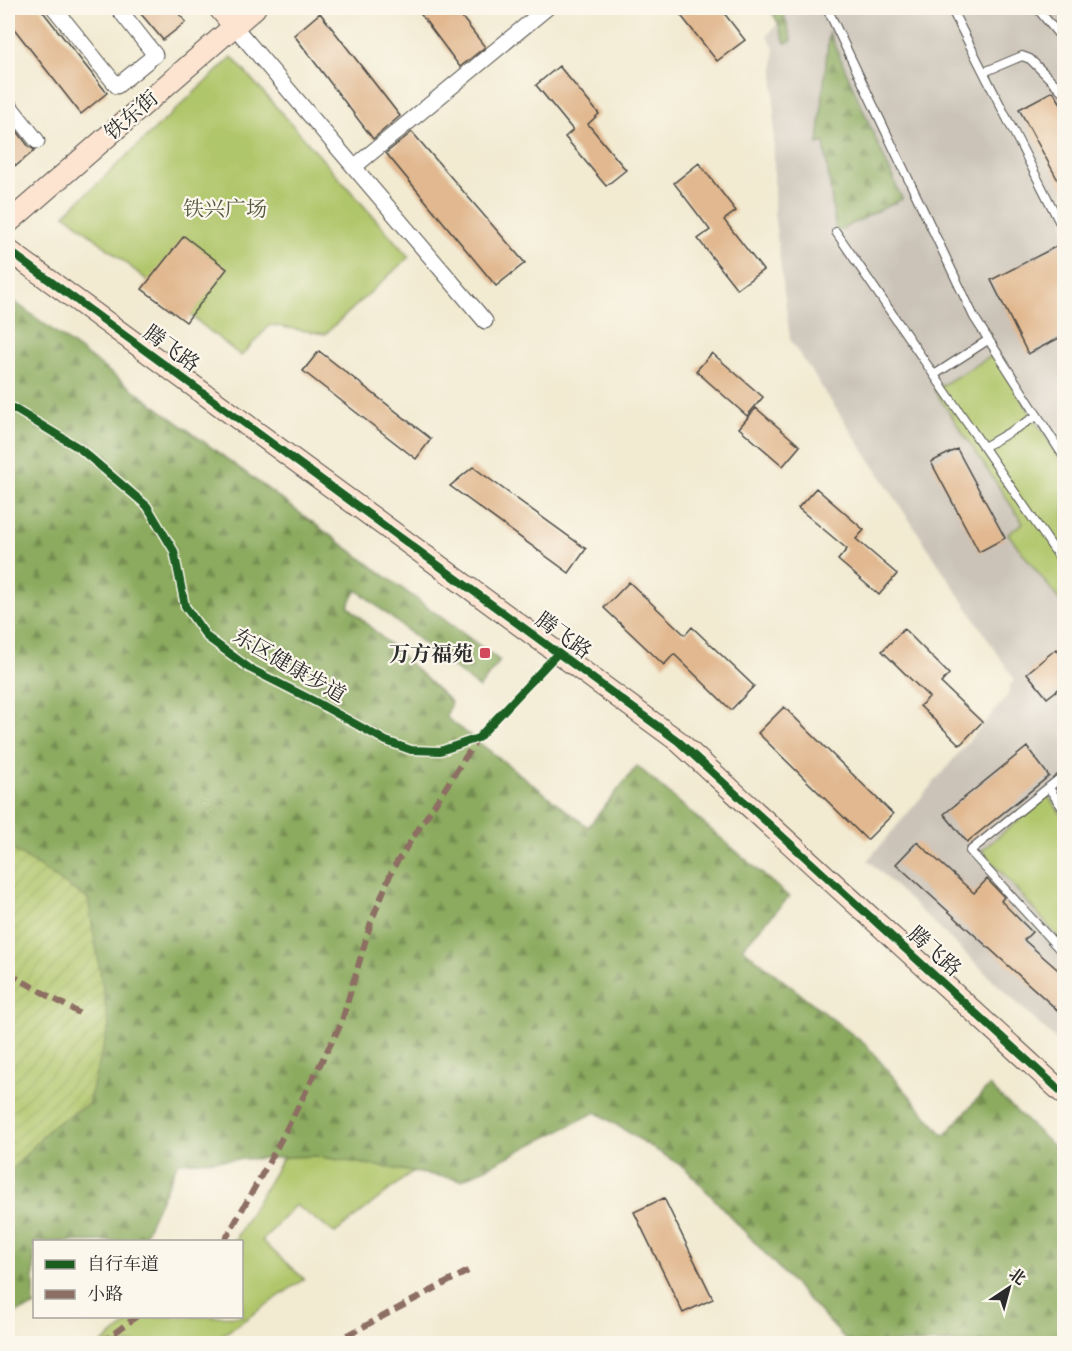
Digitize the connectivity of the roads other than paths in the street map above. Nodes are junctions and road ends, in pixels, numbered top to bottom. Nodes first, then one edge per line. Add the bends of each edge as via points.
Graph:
1 (54, 8) edge
2 (118, 8) edge
3 (219, 8) edge
4 (255, 8) edge
5 (547, 8) edge
6 (827, 8) edge
7 (951, 8) edge
8 (1037, 8) edge
9 (233, 25) junction
10 (1065, 41) edge
11 (984, 72) junction
12 (1065, 93) edge
13 (8, 104) edge
14 (37, 141) dead end
15 (354, 167) junction
16 (8, 223) edge
17 (1065, 231) edge
18 (836, 232) dead end
19 (8, 250) edge
20 (485, 321) dead end
21 (988, 340) junction
22 (934, 375) junction
23 (1037, 416) junction
24 (984, 447) junction
25 (1065, 457) edge
26 (1065, 564) edge
27 (1065, 775) edge
28 (1049, 788) junction
29 (1065, 810) edge
30 (1065, 954) edge
31 (1062, 1087) edge

1 - 2 street via 117,86 155,55
3 - 9 street
4 - 9 street, 铁东街
5 - 15 street
6 - 21 lane
7 - 11 lane
8 - 10 lane
9 - 15 street
9 - 16 street, 铁东街
11 - 12 lane via 1022,56
11 - 17 lane
13 - 14 street
15 - 20 street
18 - 22 lane
19 - 31 street, 腾飞路 via 678,741
21 - 22 lane
21 - 23 lane
22 - 24 lane
23 - 24 lane
23 - 25 lane
24 - 26 lane
27 - 28 lane
28 - 29 lane
28 - 30 lane via 970,851

